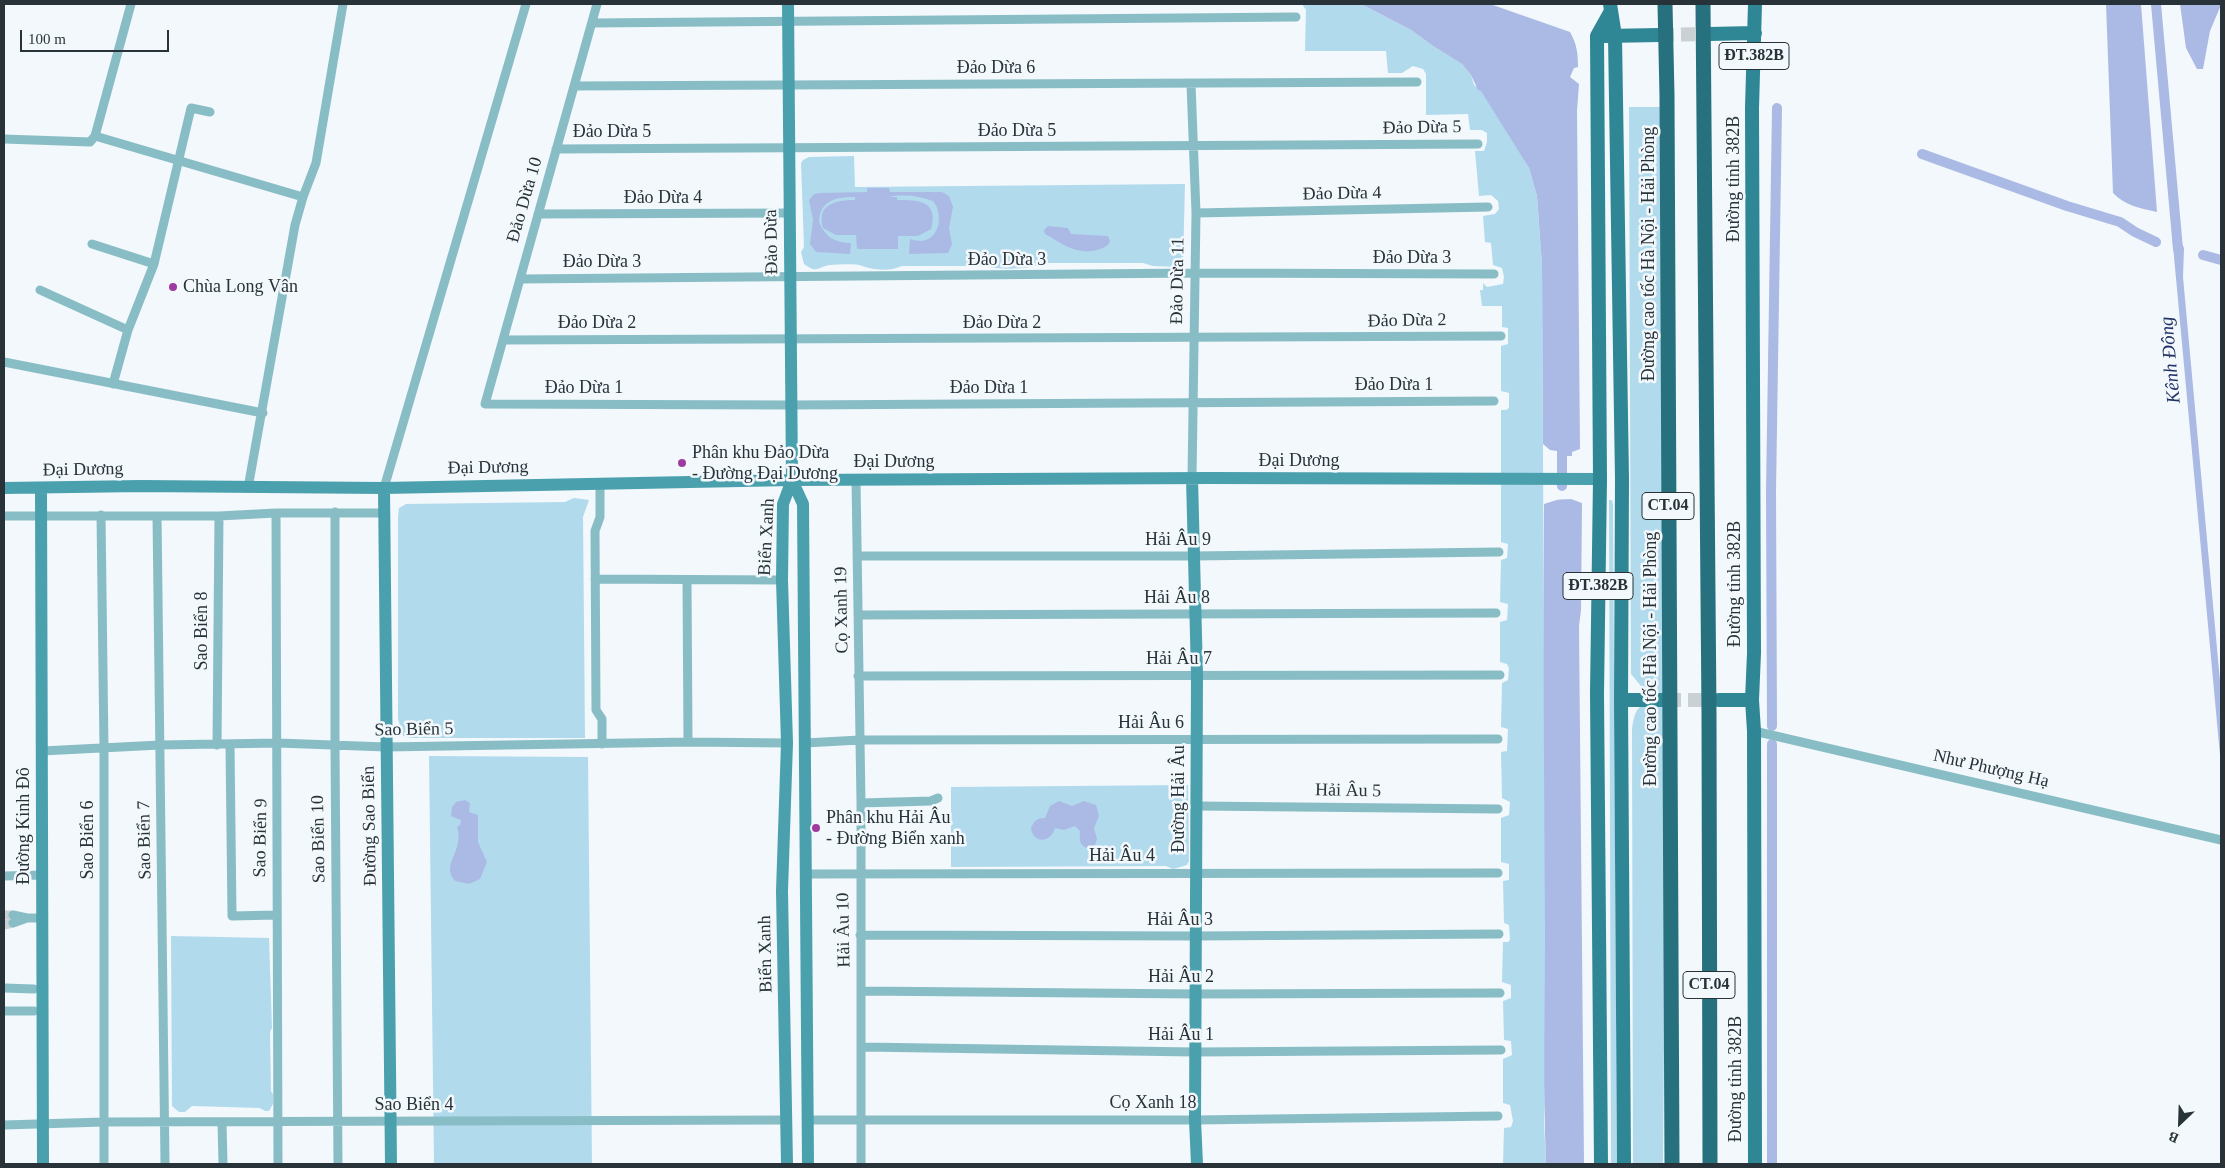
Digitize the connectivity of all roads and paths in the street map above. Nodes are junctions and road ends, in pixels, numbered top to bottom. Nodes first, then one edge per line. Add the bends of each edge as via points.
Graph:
1 (131, 4) edge
2 (343, 4) edge
3 (526, 4) edge
4 (597, 4) edge
5 (788, 4) edge
6 (1665, 4) edge
7 (1702, 4) edge
8 (1755, 4) edge
9 (1611, 8) edge
10 (1296, 17) dead end
11 (788, 22) junction
12 (592, 23) junction
13 (1755, 33) junction
14 (1709, 34) tunnel mouth
15 (1660, 35) tunnel mouth
16 (1597, 36) junction
17 (1615, 36) junction
18 (1417, 82) dead end
19 (1191, 84) junction
20 (788, 85) junction
21 (574, 86) junction
22 (210, 112) dead end
23 (94, 136) junction
24 (4, 139) edge
25 (1478, 144) dead end
26 (1194, 147) junction
27 (789, 148) junction
28 (556, 149) junction
29 (178, 161) junction
30 (303, 197) junction
31 (1488, 207) dead end
32 (789, 213) junction
33 (1196, 213) junction
34 (538, 214) junction
35 (92, 244) dead end
36 (154, 264) junction
37 (1195, 273) junction
38 (1494, 274) dead end
39 (790, 278) junction
40 (520, 279) junction
41 (40, 290) dead end
42 (128, 330) junction
43 (1501, 336) dead end
44 (790, 339) junction
45 (1193, 339) junction
46 (503, 340) junction
47 (4, 362) edge
48 (113, 384) junction
49 (1494, 401) dead end
50 (1192, 402) junction
51 (485, 404) joint
52 (791, 405) junction
53 (263, 413) junction
54 (1192, 478) junction
55 (1600, 479) junction
56 (1622, 479) junction
57 (792, 480) junction
58 (856, 480) junction
59 (600, 483) junction
60 (4, 488) edge
61 (40, 488) junction
62 (248, 488) junction
63 (384, 488) junction
64 (335, 512) junction
65 (276, 513) junction
66 (384, 513) junction
67 (101, 515) junction
68 (4, 516) edge
69 (41, 516) junction
70 (157, 516) junction
71 (219, 516) junction
72 (1499, 552) dead end
73 (857, 556) junction
74 (1194, 556) junction
75 (595, 579) junction
76 (687, 580) junction
77 (782, 580) junction
78 (1496, 613) dead end
79 (1194, 614) junction
80 (859, 616) junction
81 (1196, 675) junction
82 (1500, 675) dead end
83 (858, 676) junction
84 (1621, 700) junction
85 (1667, 700) tunnel mouth
86 (1718, 700) tunnel mouth
87 (1752, 700) junction
88 (1754, 731) junction
89 (860, 740) junction
90 (1196, 740) junction
91 (1498, 740) dead end
92 (688, 742) junction
93 (278, 743) junction
94 (786, 743) junction
95 (805, 743) junction
96 (602, 744) junction
97 (160, 745) junction
98 (217, 745) junction
99 (230, 745) junction
100 (334, 746) junction
101 (386, 747) junction
102 (104, 749) junction
103 (42, 751) junction
104 (938, 798) dead end
105 (861, 803) junction
106 (1197, 806) junction
107 (1708, 807) junction
108 (1498, 809) dead end
109 (2221, 840) edge
110 (1197, 872) junction
111 (806, 874) junction
112 (860, 874) junction
113 (1498, 874) dead end
114 (42, 875) junction
115 (4, 876) edge
116 (276, 915) junction
117 (42, 918) junction
118 (13, 919) tunnel mouth
119 (1499, 934) dead end
120 (860, 935) junction
121 (1196, 936) junction
122 (4, 988) edge
123 (34, 989) dead end
124 (861, 991) junction
125 (1500, 992) dead end
126 (1196, 994) junction
127 (4, 1011) edge
128 (34, 1011) dead end
129 (862, 1048) junction
130 (1501, 1050) dead end
131 (1195, 1052) junction
132 (1498, 1116) dead end
133 (786, 1120) junction
134 (808, 1120) junction
135 (862, 1120) junction
136 (1195, 1120) junction
137 (338, 1121) junction
138 (104, 1122) junction
139 (165, 1122) junction
140 (222, 1122) junction
141 (278, 1122) junction
142 (391, 1122) junction
143 (42, 1124) junction
144 (4, 1125) edge
145 (43, 1164) edge
146 (104, 1164) edge
147 (165, 1164) edge
148 (223, 1164) edge
149 (278, 1164) edge
150 (338, 1164) edge
151 (391, 1164) edge
152 (787, 1164) edge
153 (808, 1164) edge
154 (861, 1164) edge
155 (1197, 1164) edge
156 (1601, 1164) edge
157 (1624, 1164) edge
158 (1670, 1164) edge
159 (1710, 1164) edge
160 (1715, 1164) edge
161 (1755, 1164) edge

1 - 23 street
2 - 30 street via 316,163
3 - 63 street
4 - 12 street, Đảo Dừa 10
5 - 11 street, Đảo Dừa
6 - 158 highway, Đường cao tốc Hà Nội - Hải Phòng / CT.04 via 1673,1009
7 - 107 highway, CT.04
8 - 13 main road, Đường tỉnh 382B / ĐT.382B
9 - 16 main road, ĐT.382B
9 - 17 main road, ĐT.382B
10 - 11 street
11 - 12 street
11 - 20 street, Đảo Dừa
12 - 21 street, Đảo Dừa 10
13 - 14 main road
13 - 87 main road, Đường tỉnh 382B / ĐT.382B via 1752,108
15 - 17 main road
16 - 17 main road
16 - 55 main road, ĐT.382B
17 - 56 main road, ĐT.382B
18 - 19 street, Đảo Dừa 6
19 - 20 street, Đảo Dừa 6
19 - 26 street, Đảo Dừa 11
20 - 21 street, Đảo Dừa 6
20 - 27 street, Đảo Dừa
21 - 28 street, Đảo Dừa 10
22 - 29 street via 191,108
23 - 24 street via 90,142
23 - 29 street
25 - 26 street, Đảo Dừa 5
26 - 27 street, Đảo Dừa 5
26 - 33 street, Đảo Dừa 11
27 - 28 street, Đảo Dừa 5
27 - 32 street, Đảo Dừa
28 - 34 street, Đảo Dừa 10
29 - 30 street
29 - 36 street
30 - 53 street via 295,225
31 - 33 street, Đảo Dừa 4
32 - 34 street, Đảo Dừa 4
32 - 39 street, Đảo Dừa
33 - 37 street, Đảo Dừa 11
34 - 40 street, Đảo Dừa 10
35 - 36 street
36 - 42 street
37 - 38 street, Đảo Dừa 3
37 - 39 street, Đảo Dừa 3
37 - 45 street, Đảo Dừa 11
39 - 40 street, Đảo Dừa 3
39 - 44 street, Đảo Dừa
40 - 46 street, Đảo Dừa 10
41 - 42 street
42 - 48 street
43 - 45 street, Đảo Dừa 2
44 - 45 street, Đảo Dừa 2
44 - 46 street, Đảo Dừa 2
44 - 52 street, Đảo Dừa
45 - 50 street, Đảo Dừa 11
46 - 51 street, Đảo Dừa 10
47 - 48 street
48 - 53 street
49 - 50 street, Đảo Dừa 1
50 - 52 street, Đảo Dừa 1
50 - 54 street, Đảo Dừa 11
51 - 52 street, Đảo Dừa 1
52 - 57 street, Đảo Dừa
53 - 62 street
54 - 55 street, Đại Dương
54 - 58 street, Đại Dương
54 - 74 street, Đường Hải Âu
55 - 56 main road
55 - 156 main road, ĐT.382B via 1597,693
56 - 84 main road, ĐT.382B
57 - 58 street, Đại Dương
57 - 59 street, Đại Dương
57 - 77 street, Biển Xanh via 783,504
57 - 95 street, Biển Xanh via 803,504
58 - 73 street, Cọ Xanh 19
59 - 63 street, Đại Dương
59 - 75 street
60 - 61 street, Đại Dương
61 - 62 street, Đại Dương
61 - 69 street, Đường Kinh Đô
62 - 63 street, Đại Dương
63 - 66 street, Đường Sao Biển
64 - 65 street
64 - 66 street
64 - 100 street, Sao Biển 10
65 - 71 street
65 - 93 street, Sao Biển 9
66 - 101 street, Đường Sao Biển
67 - 69 street
67 - 70 street
67 - 102 street, Sao Biển 6
68 - 69 street
69 - 103 street, Đường Kinh Đô
70 - 71 street
70 - 97 street, Sao Biển 7
71 - 98 street, Sao Biển 8
72 - 74 street, Hải Âu 9
73 - 74 street, Hải Âu 9
73 - 80 street, Cọ Xanh 19
74 - 79 street, Đường Hải Âu
75 - 76 street
75 - 96 street via 596,710 602,719
76 - 77 street
76 - 92 street
77 - 94 street, Biển Xanh
78 - 79 street, Hải Âu 8
79 - 80 street, Hải Âu 8
79 - 81 street, Đường Hải Âu
80 - 83 street, Cọ Xanh 19
81 - 82 street, Hải Âu 7
81 - 83 street, Hải Âu 7
81 - 90 street, Đường Hải Âu
83 - 89 street, Cọ Xanh 19
84 - 85 main road
84 - 157 main road, ĐT.382B
86 - 87 main road
87 - 88 main road, Đường tỉnh 382B
88 - 109 street, Như Phượng Hạ
88 - 161 main road, Đường tỉnh 382B
89 - 90 street, Hải Âu 6
89 - 95 street, Hải Âu 6
89 - 105 street, Hải Âu 10
90 - 91 street, Hải Âu 6
90 - 106 street, Đường Hải Âu
92 - 94 street, Sao Biển 5
92 - 96 street, Sao Biển 5
93 - 99 street, Sao Biển 5
93 - 100 street, Sao Biển 5
93 - 116 street, Sao Biển 9
94 - 95 street
94 - 133 street, Biển Xanh via 782,891
95 - 111 street, Biển Xanh
96 - 101 street, Sao Biển 5
97 - 98 street, Sao Biển 5
97 - 102 street, Sao Biển 5
97 - 139 street, Sao Biển 7
98 - 99 street, Sao Biển 5
99 - 116 street via 232,916
100 - 101 street, Sao Biển 5
100 - 137 street, Sao Biển 10
101 - 142 street, Đường Sao Biển
102 - 103 street, Sao Biển 5
102 - 138 street, Sao Biển 6
103 - 114 street, Đường Kinh Đô
104 - 105 street via 931,801
105 - 112 street, Hải Âu 10
106 - 108 street, Hải Âu 5
106 - 110 street, Đường Hải Âu
107 - 159 highway, CT.04
107 - 160 highway
110 - 112 street, Hải Âu 4
110 - 113 street, Hải Âu 4
110 - 121 street, Đường Hải Âu
111 - 112 street, Hải Âu 4
111 - 134 street, Biển Xanh
112 - 120 street, Hải Âu 10
114 - 115 street
114 - 117 street, Đường Kinh Đô
116 - 141 street, Sao Biển 9
117 - 118 street
117 - 143 street, Đường Kinh Đô
119 - 121 street, Hải Âu 3
120 - 121 street, Hải Âu 3
120 - 124 street, Hải Âu 10
121 - 126 street, Đường Hải Âu
122 - 123 street
124 - 126 street, Hải Âu 2
124 - 129 street, Hải Âu 10
125 - 126 street, Hải Âu 2
126 - 131 street, Đường Hải Âu
127 - 128 street
129 - 131 street, Hải Âu 1
129 - 135 street, Hải Âu 10
130 - 131 street, Hải Âu 1
131 - 136 street, Đường Hải Âu
132 - 136 street, Cọ Xanh 18
133 - 134 street
133 - 142 street, Sao Biển 4
133 - 152 street, Biển Xanh
134 - 135 street, Cọ Xanh 18
134 - 153 street, Biển Xanh
135 - 136 street, Cọ Xanh 18
135 - 154 street
136 - 155 street, Đường Hải Âu
137 - 141 street, Sao Biển 4
137 - 142 street, Sao Biển 4
137 - 150 street, Sao Biển 10
138 - 139 street, Sao Biển 4
138 - 143 street, Sao Biển 4
138 - 146 street, Sao Biển 6
139 - 140 street, Sao Biển 4
139 - 147 street, Sao Biển 7
140 - 141 street, Sao Biển 4
140 - 148 street
141 - 149 street, Sao Biển 9
142 - 151 street, Đường Sao Biển
143 - 144 street, Sao Biển 4
143 - 145 street, Đường Kinh Đô

